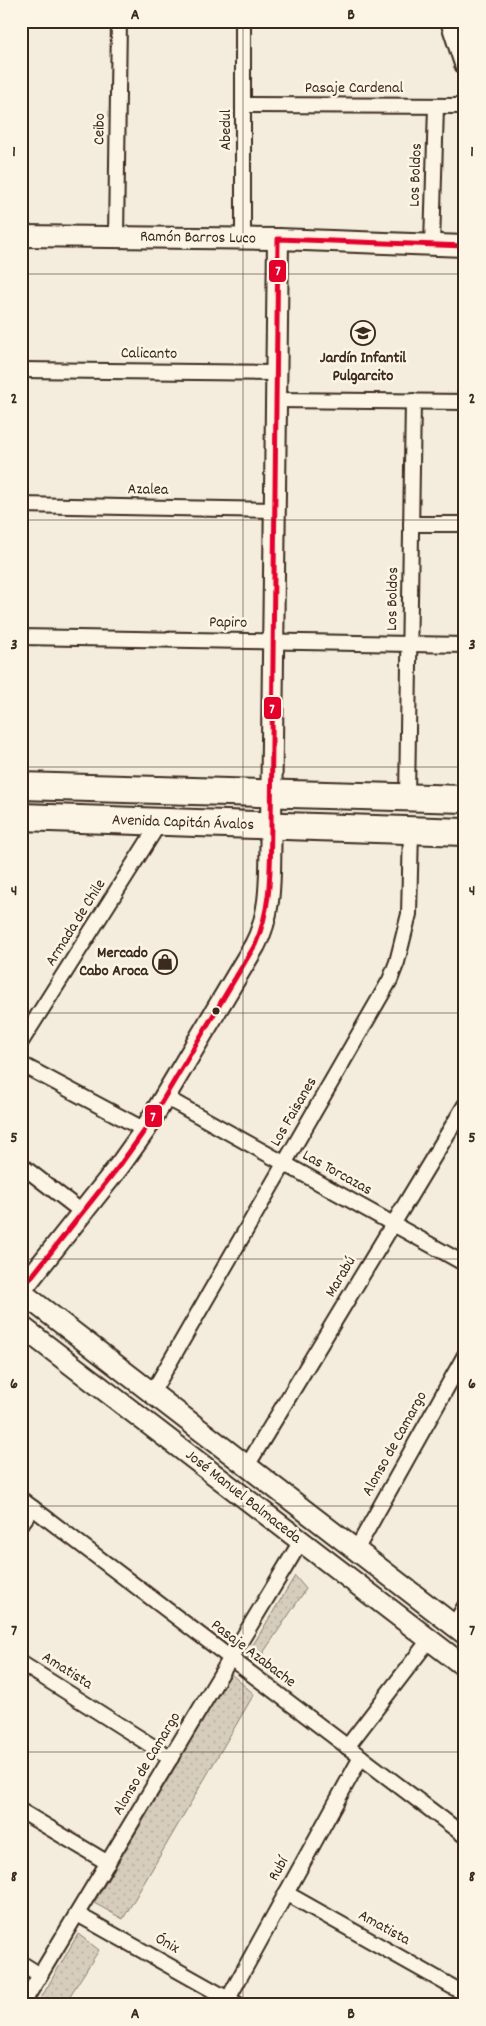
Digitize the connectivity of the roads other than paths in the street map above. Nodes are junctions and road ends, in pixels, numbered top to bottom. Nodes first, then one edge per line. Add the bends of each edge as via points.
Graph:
1 (119, 21) edge
2 (243, 21) edge
3 (451, 21) edge
4 (465, 64) edge
5 (243, 106) junction
6 (436, 106) junction
7 (465, 106) edge
8 (21, 236) edge
9 (116, 237) junction
10 (243, 239) junction
11 (278, 239) junction
12 (432, 245) junction
13 (465, 246) edge
14 (21, 370) edge
15 (276, 373) junction
16 (276, 400) junction
17 (413, 402) junction
18 (465, 402) edge
19 (21, 505) edge
20 (274, 510) junction
21 (411, 524) junction
22 (465, 524) edge
23 (21, 637) edge
24 (273, 642) junction
25 (410, 644) junction
26 (465, 645) edge
27 (21, 786) edge
28 (271, 794) junction
29 (407, 798) junction
30 (465, 799) edge
31 (21, 818) edge
32 (160, 822) junction
33 (271, 826) junction
34 (411, 830) junction
35 (465, 832) edge
36 (21, 1042) edge
37 (21, 1064) edge
38 (165, 1097) junction
39 (465, 1105) edge
40 (145, 1130) junction
41 (285, 1164) junction
42 (21, 1165) edge
43 (82, 1212) junction
44 (393, 1224) junction
45 (465, 1264) edge
46 (21, 1291) edge
47 (21, 1326) edge
48 (465, 1355) edge
49 (152, 1393) junction
50 (247, 1466) junction
51 (21, 1499) edge
52 (33, 1508) junction
53 (21, 1524) edge
54 (301, 1541) junction
55 (356, 1550) junction
56 (465, 1606) edge
57 (459, 1629) edge
58 (429, 1640) junction
59 (231, 1659) junction
60 (21, 1663) edge
61 (465, 1667) edge
62 (347, 1747) junction
63 (361, 1757) junction
64 (171, 1758) junction
65 (21, 1811) edge
66 (465, 1836) edge
67 (108, 1863) junction
68 (286, 1893) junction
69 (77, 1914) junction
70 (21, 1963) edge
71 (40, 1975) junction
72 (465, 1994) edge
73 (233, 2002) edge
74 (22, 2005) edge

1 - 9 street, Ceibo
2 - 5 street, Abedul
3 - 4 street
5 - 6 street, Pasaje Cardenal
5 - 10 street, Abedul
6 - 7 street, Pasaje Cardenal
6 - 12 street, Los Boldos
8 - 9 street, Ramón Barros Luco
9 - 10 street, Ramón Barros Luco
10 - 11 street, Ramón Barros Luco
11 - 12 street, Ramón Barros Luco
11 - 15 street
12 - 13 street, Ramón Barros Luco
14 - 15 street, Calicanto
15 - 16 street
16 - 17 street
16 - 20 street
17 - 18 street
17 - 21 street, Los Boldos
19 - 20 street, Azalea
20 - 24 street
21 - 22 street
21 - 25 street, Los Boldos
23 - 24 street, Papiro
24 - 25 street, Papiro
24 - 28 street
25 - 26 street, Papiro
25 - 29 street, Los Boldos
27 - 28 highway, Avenida Capitán Ávalos
28 - 29 highway, Avenida Capitán Ávalos
28 - 33 street
29 - 30 highway, Avenida Capitán Ávalos
31 - 32 highway, Avenida Capitán Ávalos
32 - 33 highway, Avenida Capitán Ávalos
32 - 36 street, Armada de Chile
33 - 34 highway, Avenida Capitán Ávalos
33 - 38 street via 267,912 261,935
34 - 35 highway, Avenida Capitán Ávalos
34 - 41 street, Los Faisanes via 409,914 397,962 390,980
37 - 40 street
38 - 40 street
38 - 41 street, Las Torcazas
39 - 44 street, Marabú
40 - 43 street
41 - 44 street, Las Torcazas
41 - 49 street, Los Faisanes
42 - 43 street
43 - 46 street
44 - 45 street, Las Torcazas
44 - 50 street, Marabú
46 - 49 street, José Manuel Balmaceda
47 - 54 street, José Manuel Balmaceda
48 - 55 street, Alonso de Camargo
49 - 50 street, José Manuel Balmaceda
50 - 55 street, José Manuel Balmaceda
51 - 52 street, Pasaje Azabache
52 - 53 street
52 - 59 street, Pasaje Azabache
54 - 58 street, José Manuel Balmaceda
54 - 59 street, Alonso de Camargo
55 - 57 street, José Manuel Balmaceda
56 - 57 street
58 - 61 street, José Manuel Balmaceda
58 - 62 street
59 - 62 street, Pasaje Azabache
59 - 64 street, Alonso de Camargo
60 - 64 street, Amatista
62 - 63 street, Pasaje Azabache
63 - 66 street, Pasaje Azabache
63 - 68 street, Rubí
64 - 67 street, Alonso de Camargo
65 - 67 street
67 - 69 street, Alonso de Camargo
68 - 72 street, Amatista
68 - 73 street, Rubí
69 - 71 street, Alonso de Camargo
69 - 73 street, Ónix
70 - 71 street
71 - 74 street, Alonso de Camargo

